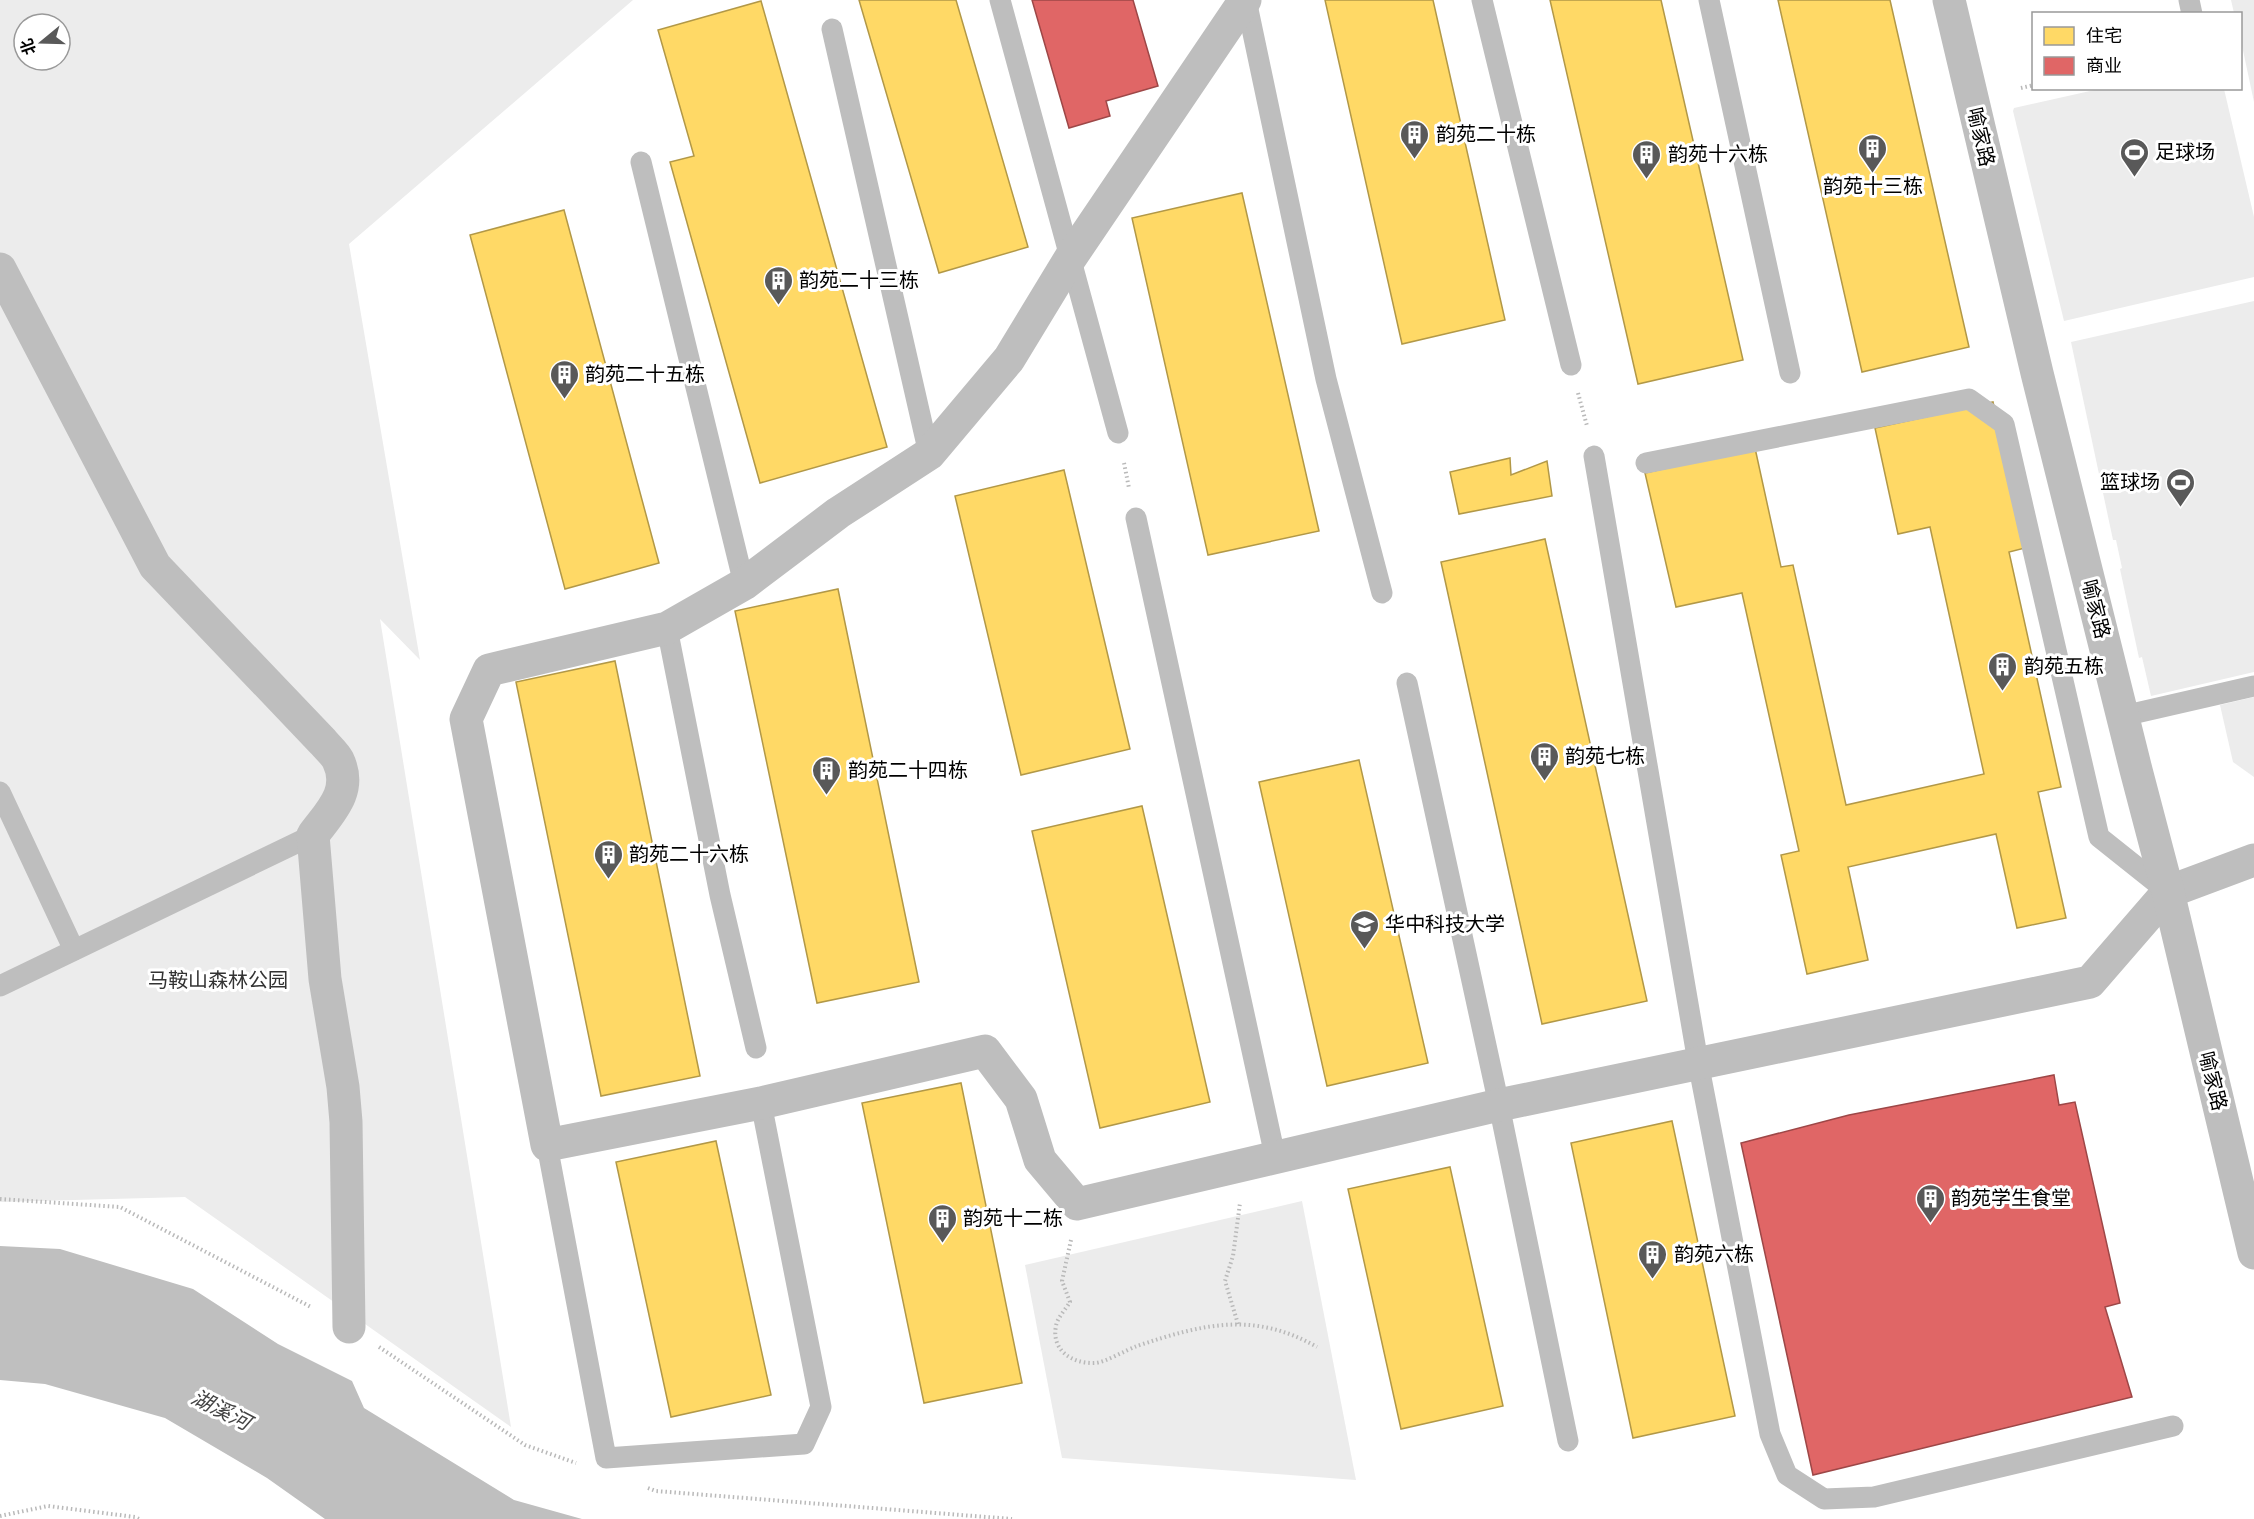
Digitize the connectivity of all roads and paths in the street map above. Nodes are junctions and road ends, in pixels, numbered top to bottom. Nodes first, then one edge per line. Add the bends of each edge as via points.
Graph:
1 (1000, 0) edge
2 (1245, 0) edge
3 (1482, 0) edge
4 (1709, 0) edge
5 (1949, 0) edge
6 (832, 29) dead end
7 (2032, 85) edge
8 (2021, 88) dead end
9 (641, 162) dead end
10 (1071, 257) junction
11 (0, 269) edge
12 (1571, 365) joint
13 (1790, 373) dead end
14 (1118, 433) joint
15 (929, 454) junction
16 (1594, 456) joint
17 (1646, 463) dead end
18 (1136, 518) joint
19 (744, 584) junction
20 (1382, 593) dead end
21 (667, 628) junction
22 (1407, 683) dead end
23 (2254, 686) edge
24 (2122, 716) junction
25 (0, 792) edge
26 (313, 835) junction
27 (2254, 860) edge
28 (2168, 892) junction
29 (74, 950) junction
30 (0, 986) edge
31 (756, 1048) dead end
32 (1698, 1062) junction
33 (761, 1103) junction
34 (1499, 1105) junction
35 (548, 1145) junction
36 (1261, 1160) junction
37 (0, 1198) edge
38 (1077, 1204) junction
39 (2254, 1253) edge
40 (1238, 1324) junction
41 (349, 1327) junction
42 (1317, 1347) dead end
43 (2173, 1426) dead end
44 (1568, 1441) dead end
45 (579, 1464) dead end
46 (645, 1487) dead end
47 (0, 1516) edge
48 (139, 1519) edge
49 (1000, 1519) edge
50 (1012, 1519) edge

1 - 10 lane
2 - 10 street
2 - 20 lane via 1326,379
3 - 12 lane
4 - 13 lane
5 - 24 street, 喻家路
6 - 15 lane
7 - 8 path
9 - 19 lane
10 - 14 lane
10 - 15 street via 1009,359
11 - 26 street via 155,566 338,760 342,795
12 - 16 path
14 - 18 path
15 - 19 street via 838,513
16 - 32 lane
17 - 28 lane via 1969,399 2004,424 2099,837
18 - 36 lane
19 - 21 street
21 - 31 lane via 720,896
21 - 35 street via 489,670 466,719
22 - 34 lane
23 - 24 lane
24 - 28 street, 喻家路
25 - 29 lane
26 - 29 lane
26 - 41 street via 325,979 346,1122
27 - 28 street
28 - 32 street via 2090,982
28 - 39 street, 喻家路
29 - 30 lane
32 - 34 street
32 - 43 lane via 1770,1434 1787,1475 1824,1498 1874,1497
33 - 35 street
33 - 35 lane via 821,1407 804,1444 606,1458
33 - 38 street via 985,1051 1021,1099 1040,1160
34 - 36 street
34 - 44 lane
36 - 38 street
36 - 40 path via 1225,1281
37 - 41 path via 120,1207
38 - 40 path via 1062,1281 1070,1302 1056,1325 1056,1344 1067,1358 1095,1363 1173,1334
40 - 42 path via 1271,1327
41 - 45 path via 525,1445
46 - 49 path
47 - 48 path via 48,1506
49 - 50 path

